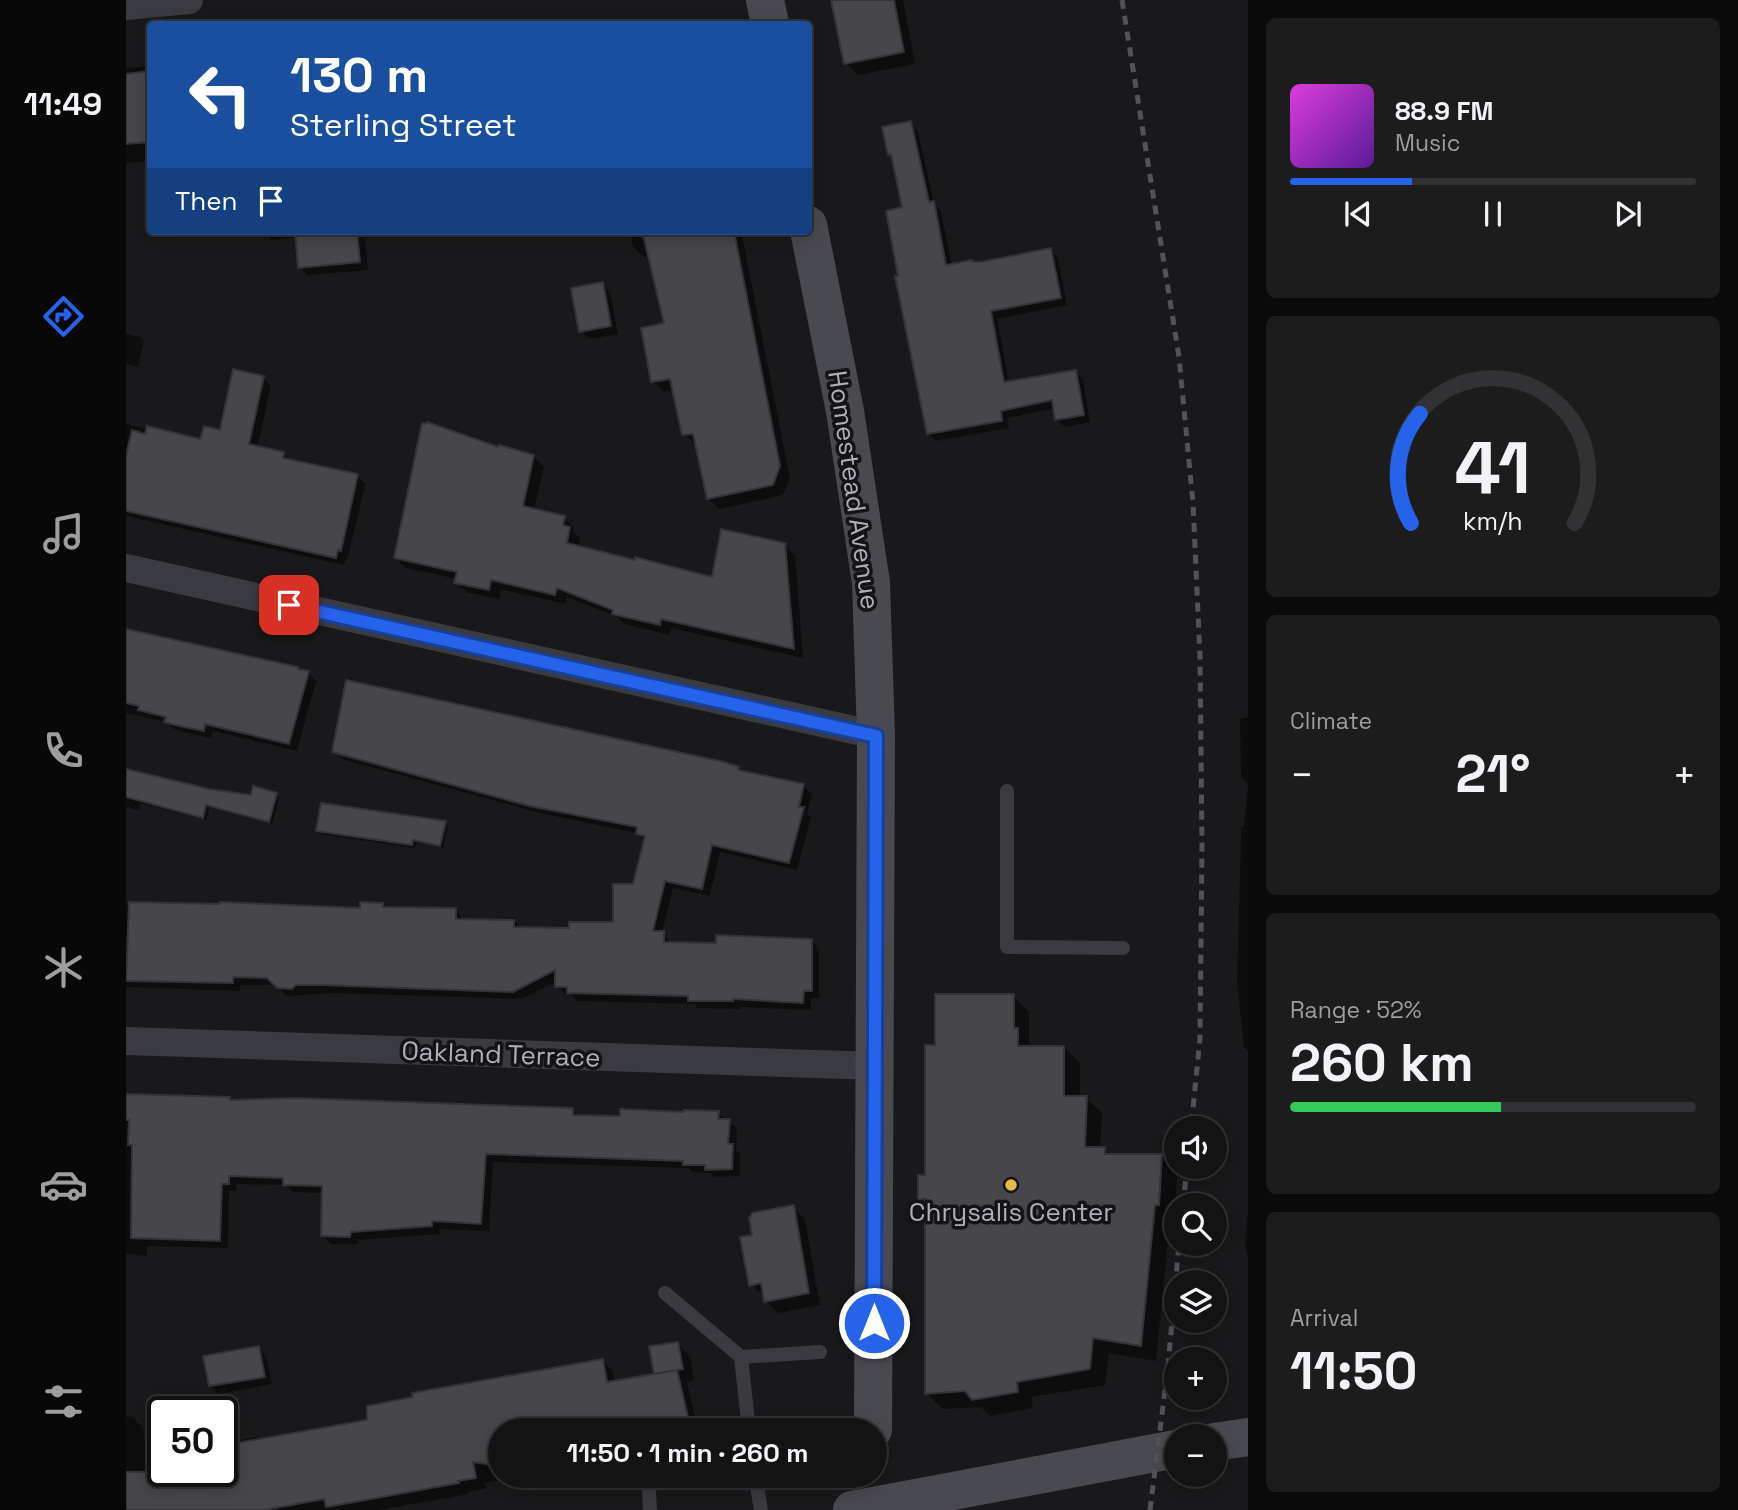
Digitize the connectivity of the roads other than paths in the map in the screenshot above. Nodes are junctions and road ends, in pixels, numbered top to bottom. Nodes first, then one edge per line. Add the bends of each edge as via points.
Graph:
1 (189, 0) edge
2 (765, 0) edge
3 (126, 6) edge
4 (769, 21) edge
5 (810, 235) edge
6 (126, 568) edge
7 (876, 736) junction
8 (1007, 791) dead end
9 (1123, 948) dead end
10 (126, 1041) edge
11 (876, 1066) junction
12 (665, 1293) dead end
13 (820, 1352) dead end
14 (741, 1357) junction
15 (747, 1418) edge
16 (873, 1418) edge
17 (1248, 1437) edge
18 (1227, 1441) edge
19 (1164, 1451) edge
20 (649, 1488) edge
21 (757, 1488) edge
22 (867, 1501) edge
23 (650, 1510) edge
24 (761, 1510) edge

1 - 3 street
2 - 4 main road
5 - 7 main road, Homestead Avenue via 871,573
6 - 7 street
7 - 11 main road, Homestead Avenue
8 - 9 lane via 1007,947
10 - 11 street, Oakland Terrace
11 - 16 main road, Homestead Avenue
12 - 14 lane
13 - 14 lane
14 - 15 lane
17 - 18 main road
19 - 22 main road
20 - 23 lane
21 - 24 lane

